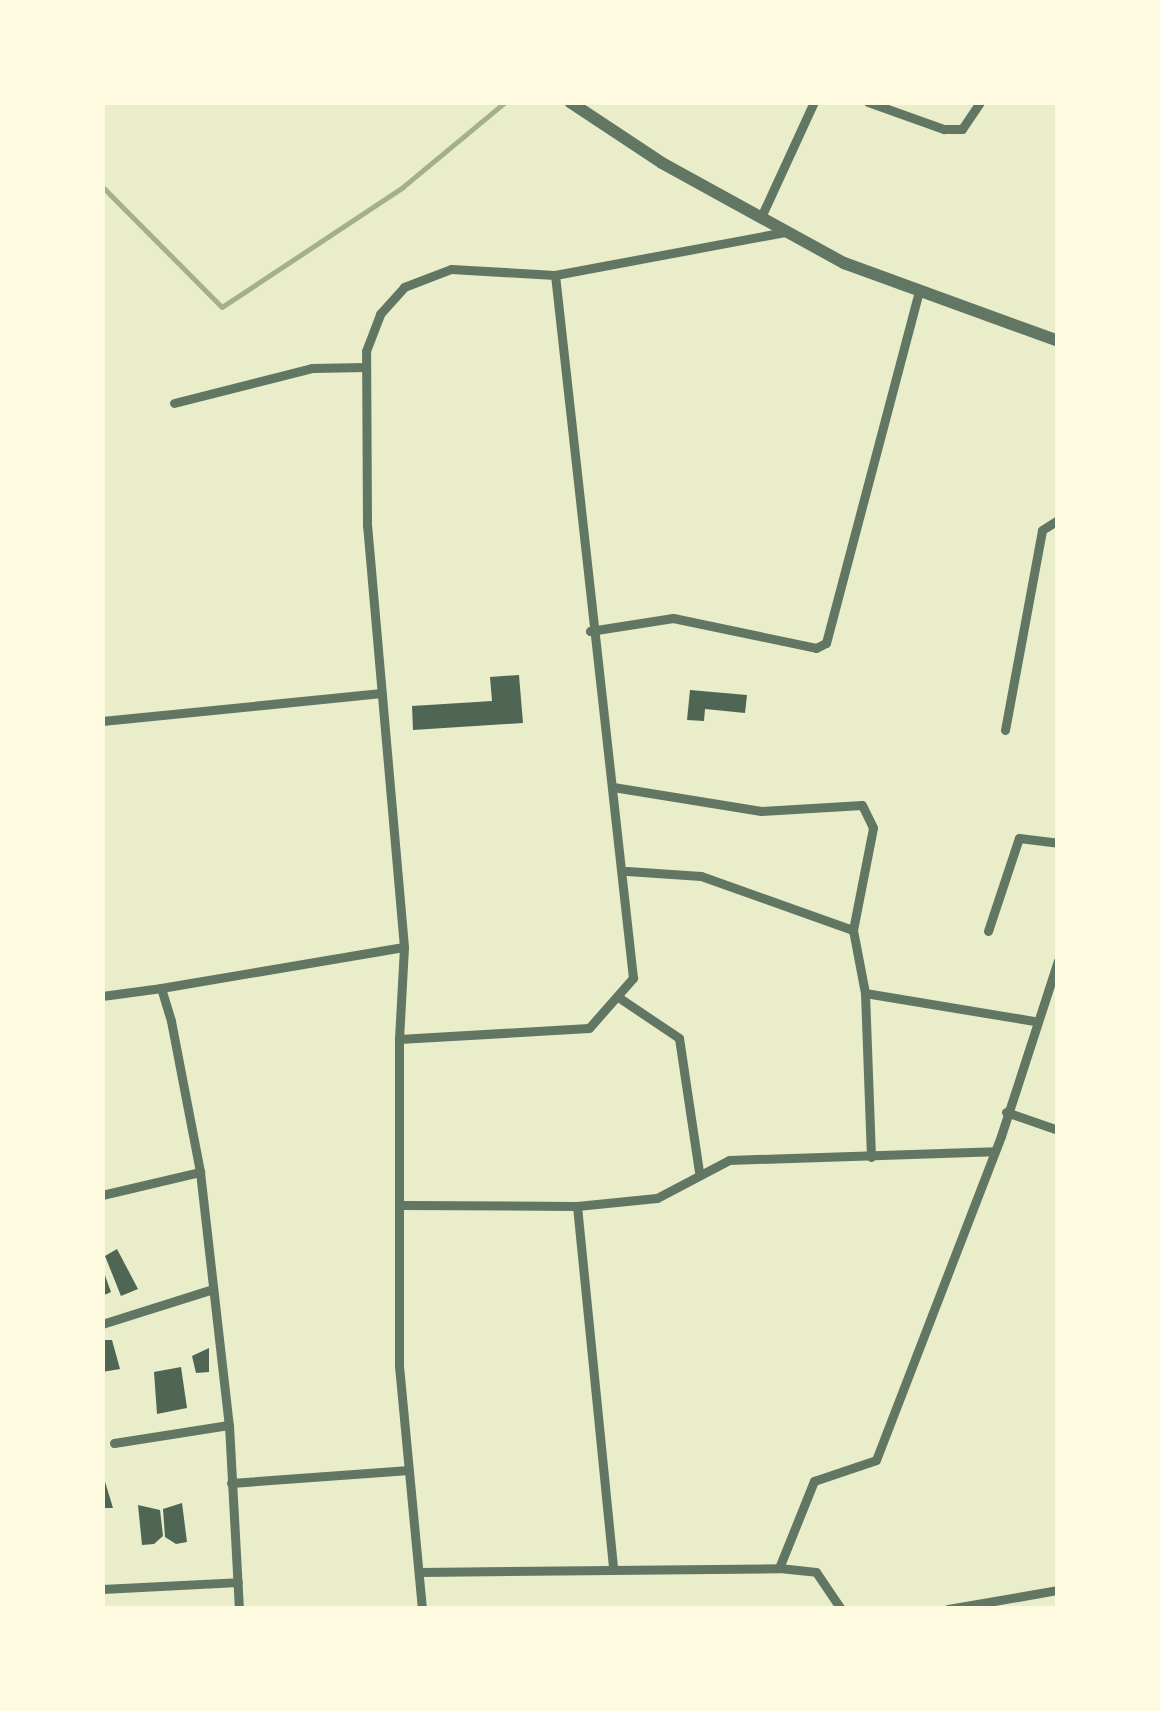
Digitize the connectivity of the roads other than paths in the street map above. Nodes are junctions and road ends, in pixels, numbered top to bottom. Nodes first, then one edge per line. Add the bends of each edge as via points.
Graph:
1 (570, 102) edge
2 (814, 102) edge
3 (868, 102) edge
4 (980, 102) edge
5 (761, 218) junction
6 (785, 232) junction
7 (554, 275) junction
8 (919, 292) junction
9 (1058, 341) edge
10 (366, 367) junction
11 (174, 403) dead end
12 (1058, 520) edge
13 (590, 631) junction
14 (382, 693) junction
15 (102, 721) edge
16 (1005, 730) dead end
17 (613, 787) junction
18 (1058, 843) edge
19 (627, 871) junction
20 (853, 930) junction
21 (988, 932) dead end
22 (404, 947) junction
23 (1058, 961) edge
24 (161, 988) junction
25 (865, 993) junction
26 (102, 996) edge
27 (621, 999) junction
28 (1035, 1021) junction
29 (399, 1039) junction
30 (1006, 1112) junction
31 (1058, 1130) edge
32 (994, 1151) junction
33 (871, 1157) junction
34 (200, 1172) junction
35 (699, 1172) junction
36 (102, 1196) edge
37 (402, 1205) junction
38 (577, 1206) junction
39 (213, 1289) junction
40 (102, 1324) edge
41 (229, 1425) junction
42 (115, 1443) dead end
43 (406, 1470) junction
44 (231, 1483) junction
45 (613, 1565) junction
46 (779, 1568) junction
47 (418, 1572) junction
48 (238, 1582) junction
49 (102, 1589) edge
50 (1058, 1590) edge
51 (999, 1604) edge
52 (239, 1609) edge
53 (422, 1609) edge
54 (842, 1609) edge
55 (948, 1609) edge

1 - 5 street
2 - 5 street
3 - 4 street via 944,129 962,129
5 - 6 street
6 - 7 street
6 - 8 street
7 - 10 street via 451,268 424,276 380,314
7 - 13 street
8 - 9 street
8 - 13 street via 826,643 816,648 673,618
10 - 11 street via 312,368
10 - 14 street via 367,526
12 - 16 street via 1042,530
13 - 17 street
14 - 15 street
14 - 22 street
17 - 19 street
17 - 20 street via 761,811 862,805 873,828
18 - 21 street via 1019,838
19 - 20 street via 701,876
19 - 27 street via 633,978
20 - 25 street
22 - 24 street
22 - 29 street
23 - 28 street
24 - 26 street
24 - 34 street
25 - 28 street
25 - 33 street
27 - 29 street via 589,1028
27 - 35 street via 679,1038
28 - 30 street
29 - 37 street
30 - 31 street
30 - 32 street
32 - 33 street
32 - 46 street via 876,1460 814,1481
33 - 35 street via 729,1160
34 - 36 street
34 - 39 street
35 - 38 street via 657,1198
37 - 38 street
37 - 43 street
38 - 45 street
39 - 40 street
39 - 41 street
41 - 42 street
41 - 44 street
43 - 44 street
43 - 47 street
44 - 48 street
45 - 46 street
45 - 47 street
46 - 54 street via 816,1572
47 - 53 street
48 - 49 street
48 - 52 street
50 - 51 street
51 - 55 street

